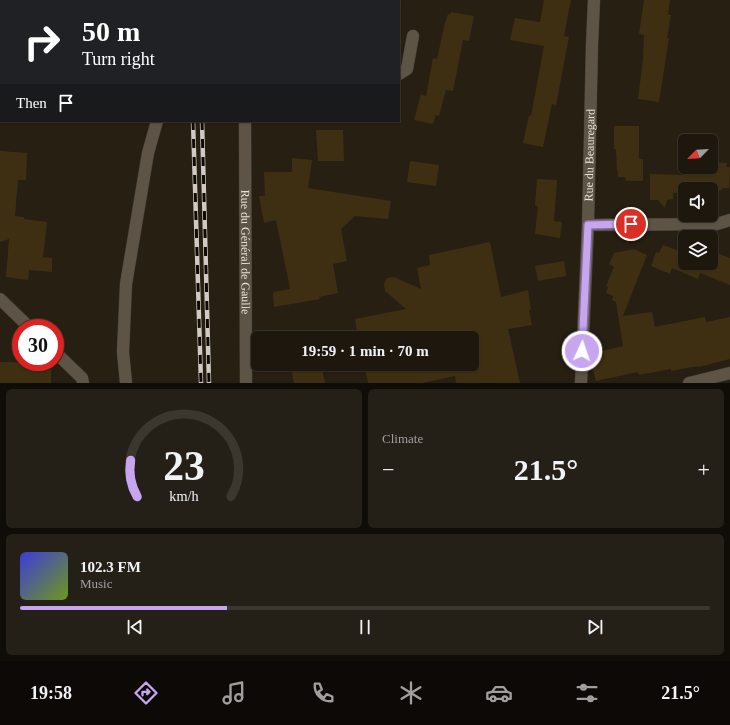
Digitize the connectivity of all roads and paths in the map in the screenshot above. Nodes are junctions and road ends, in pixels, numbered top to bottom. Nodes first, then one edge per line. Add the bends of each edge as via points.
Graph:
1 (594, 0) edge
2 (413, 36) dead end
3 (400, 73) edge
4 (157, 122) edge
5 (245, 122) edge
6 (730, 220) edge
7 (588, 225) junction
8 (0, 299) edge
9 (21, 319) edge
10 (64, 361) edge
11 (730, 373) edge
12 (83, 383) edge
13 (126, 383) edge
14 (246, 383) edge
15 (581, 383) edge
16 (689, 383) edge

1 - 7 street, Rue du Beauregard
2 - 3 street via 407,69
4 - 13 street via 146,160 126,284 123,352
5 - 14 street, Rue du Général de Gaulle
6 - 7 street via 717,224
7 - 15 street, Rue du Beauregard
8 - 9 street
10 - 12 street via 82,378
11 - 16 street

